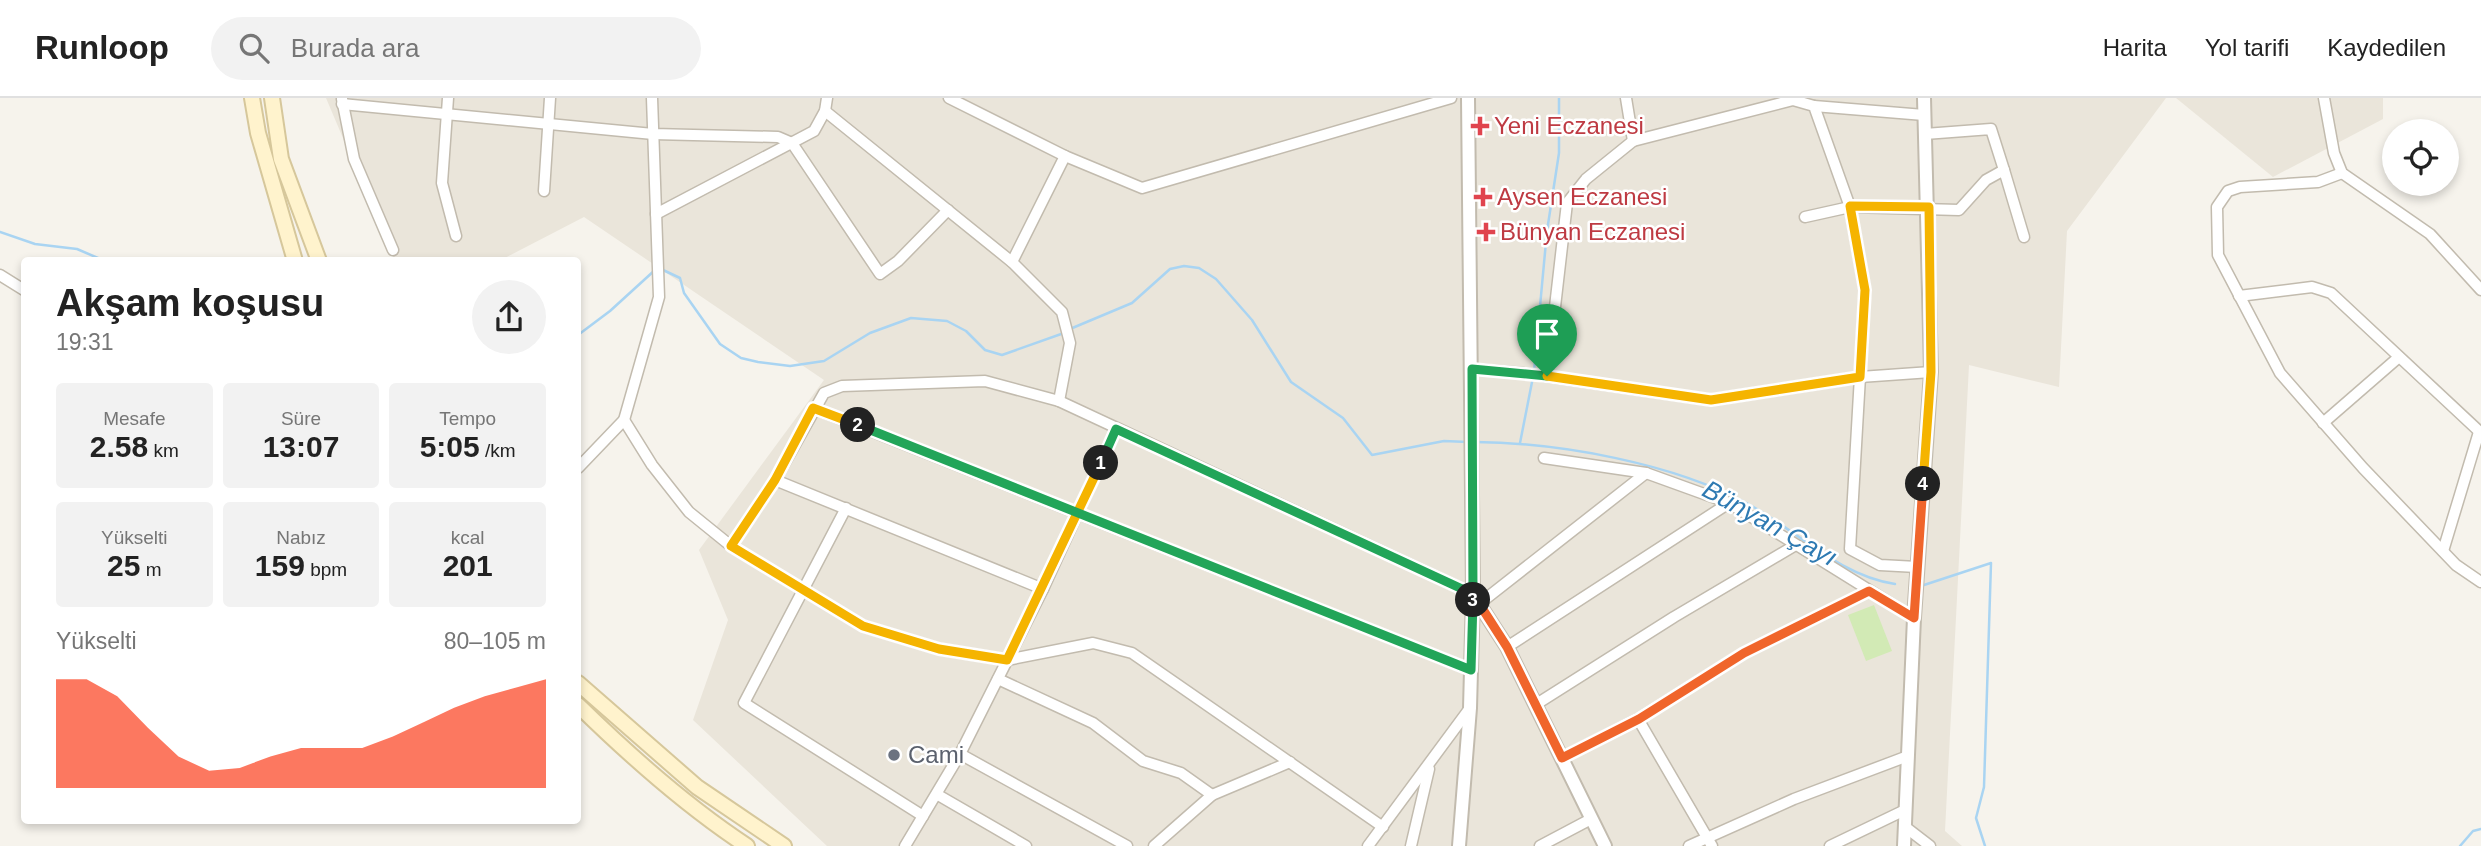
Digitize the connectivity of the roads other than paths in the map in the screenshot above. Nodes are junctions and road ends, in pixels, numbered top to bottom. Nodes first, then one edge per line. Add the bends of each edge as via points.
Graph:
1 (252, 98) edge
2 (271, 98) edge
3 (448, 98) edge
4 (550, 98) edge
5 (652, 98) edge
6 (827, 98) edge
7 (949, 98) edge
8 (1451, 98) edge
9 (1468, 98) edge
10 (1626, 98) edge
11 (1924, 98) edge
12 (2324, 98) edge
13 (342, 101) edge
14 (1814, 106) junction
15 (825, 111) junction
16 (447, 114) junction
17 (1924, 115) junction
18 (549, 124) junction
19 (653, 134) junction
20 (1925, 134) junction
21 (1633, 141) junction
22 (792, 143) junction
23 (1065, 156) junction
24 (2004, 170) junction
25 (2342, 173) junction
26 (544, 191) dead end
27 (1850, 206) junction
28 (1929, 207) junction
29 (948, 210) junction
30 (656, 214) junction
31 (1805, 217) dead end
32 (456, 236) dead end
33 (2024, 237) dead end
34 (393, 250) dead end
35 (294, 257) edge
36 (318, 257) edge
37 (1012, 262) junction
38 (0, 275) edge
39 (21, 288) edge
40 (2481, 290) edge
41 (2239, 296) junction
42 (2399, 356) junction
43 (1472, 369) junction
44 (1931, 372) junction
45 (1544, 376) junction
46 (1860, 377) junction
47 (1059, 401) junction
48 (813, 408) junction
49 (624, 420) junction
50 (2323, 423) junction
51 (1116, 429) junction
52 (2480, 432) edge
53 (1544, 458) dead end
54 (581, 465) edge
55 (1646, 473) junction
56 (775, 480) junction
57 (1729, 503) junction
58 (846, 508) junction
59 (1079, 511) junction
60 (731, 546) junction
61 (1794, 546) junction
62 (2443, 551) junction
63 (1917, 568) junction
64 (2481, 582) edge
65 (1043, 589) junction
66 (1869, 591) junction
67 (803, 592) junction
68 (1476, 599) junction
69 (1914, 618) junction
70 (1507, 647) junction
71 (1007, 660) junction
72 (1471, 670) junction
73 (998, 680) junction
74 (581, 686) edge
75 (1535, 705) junction
76 (581, 708) edge
77 (1470, 708) junction
78 (1639, 719) junction
79 (960, 754) junction
80 (1908, 756) junction
81 (1562, 758) junction
82 (1290, 762) junction
83 (1429, 765) junction
84 (1212, 795) junction
85 (938, 796) junction
86 (1905, 810) junction
87 (923, 816) junction
88 (1591, 819) junction
89 (1904, 826) junction
90 (1384, 827) junction
91 (1710, 842) edge
92 (747, 846) edge
93 (784, 846) edge
94 (905, 846) edge
95 (1026, 846) edge
96 (1127, 846) edge
97 (1154, 846) edge
98 (1368, 846) edge
99 (1411, 846) edge
100 (1459, 846) edge
101 (1540, 846) edge
102 (1605, 846) edge
103 (1689, 846) edge
104 (1830, 846) edge
105 (1904, 846) edge
106 (1930, 846) edge

1 - 35 main road
2 - 36 main road via 281,159
3 - 16 street
4 - 18 street
5 - 19 street
6 - 15 street
7 - 23 street
8 - 23 street via 1142,188
9 - 43 street
10 - 21 street
11 - 17 street
12 - 25 street
13 - 16 street
13 - 34 street via 355,159
14 - 17 street
14 - 21 street via 1793,100
14 - 27 street
15 - 22 street via 814,131
15 - 29 street
16 - 18 street
16 - 32 street via 442,183
17 - 20 street
18 - 19 street
18 - 26 street
19 - 22 street via 778,137
19 - 30 street
20 - 24 street via 1991,129
20 - 28 street
21 - 45 street via 1587,179 1567,203
22 - 29 street via 880,274
22 - 30 street
23 - 37 street
24 - 28 street via 1986,180 1959,210
24 - 33 street
25 - 40 street via 2430,234
25 - 41 street via 2319,182 2235,188 2222,197 2215,240
27 - 28 street
27 - 31 street
27 - 46 street via 1865,290
28 - 44 street
29 - 37 street
30 - 49 street via 659,297
37 - 47 street via 1062,312 1070,343
38 - 39 street
41 - 42 street via 2320,288 2334,295
41 - 50 street via 2280,373
42 - 50 street
42 - 52 street
43 - 45 street
43 - 68 street
44 - 46 street
44 - 63 street
45 - 46 street via 1711,400
46 - 63 street via 1850,549 1880,565
47 - 48 street via 985,381 842,386 824,393
47 - 51 street
48 - 56 street
48 - 59 street
49 - 54 street
49 - 60 street via 689,512
50 - 62 street
51 - 59 street
51 - 68 street
52 - 62 street
53 - 55 street
55 - 57 street
55 - 68 street
56 - 58 street
56 - 60 street
57 - 61 street
57 - 70 street
58 - 65 street
58 - 67 street
59 - 65 street
59 - 72 street
60 - 67 street
61 - 66 street
61 - 75 street
62 - 64 street
63 - 69 street
65 - 71 street
66 - 69 street
66 - 78 street via 1744,653
67 - 71 street via 863,626 939,649
67 - 87 street via 744,703
68 - 70 street
68 - 72 street
69 - 80 street
70 - 75 street
71 - 73 street
71 - 82 street via 1093,643 1132,653
72 - 77 street
73 - 79 street
73 - 84 street via 1093,723 1143,761 1181,773
74 - 93 main road via 697,787
75 - 81 street
76 - 92 main road via 616,743
77 - 83 street
77 - 100 street
78 - 81 street
78 - 91 street
79 - 85 street
79 - 96 street
80 - 86 street
80 - 91 street via 1794,799
81 - 88 street
82 - 84 street
82 - 90 street
83 - 90 street
83 - 99 street
84 - 97 street
85 - 87 street
85 - 95 street
86 - 89 street
86 - 104 street
87 - 94 street
88 - 101 street
88 - 102 street
89 - 105 street
89 - 106 street
90 - 98 street
91 - 103 street

